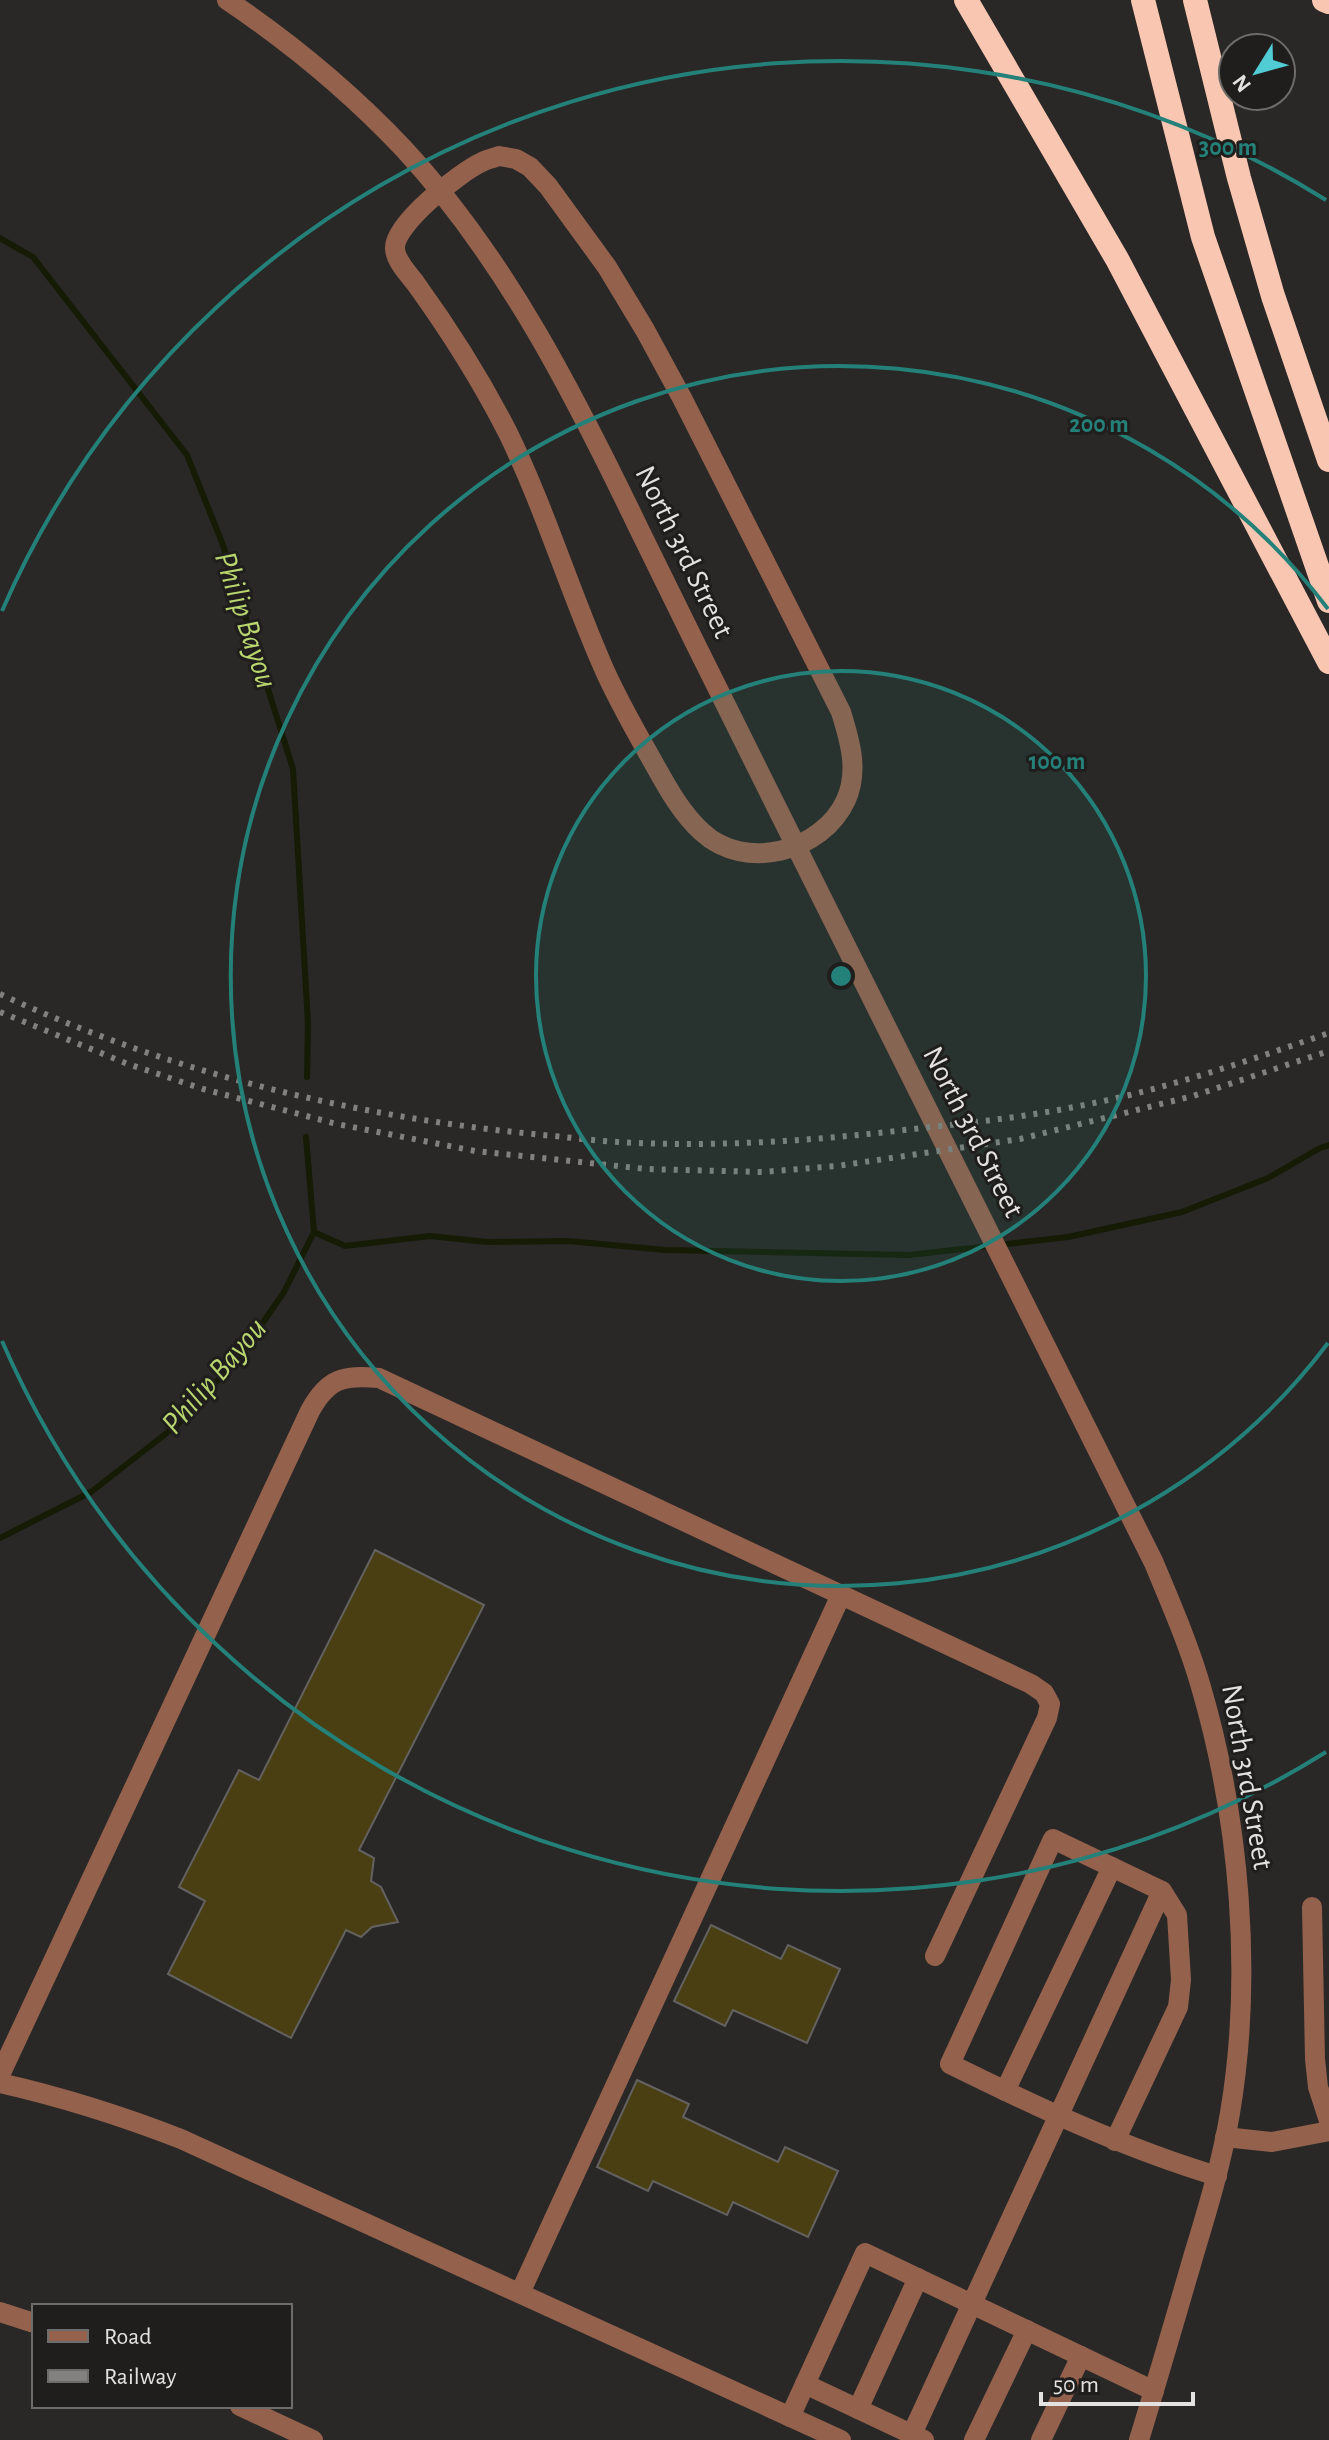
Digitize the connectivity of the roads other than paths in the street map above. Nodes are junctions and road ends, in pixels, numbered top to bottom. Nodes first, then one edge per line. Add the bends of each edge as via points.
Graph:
1 (227, 0) edge
2 (966, 0) edge
3 (1143, 0) edge
4 (1195, 0) edge
5 (440, 193) junction
6 (1329, 460) edge
7 (1329, 601) edge
8 (1329, 662) edge
9 (841, 1595) junction
10 (1112, 1867) junction
11 (1162, 1891) junction
12 (1312, 1907) dead end
13 (935, 1956) dead end
14 (0, 2075) edge
15 (0, 2083) edge
16 (1005, 2091) junction
17 (1058, 2117) junction
18 (1329, 2121) edge
19 (1329, 2131) edge
20 (1225, 2137) junction
21 (1115, 2141) junction
22 (1217, 2176) junction
23 (918, 2278) junction
24 (520, 2293) junction
25 (972, 2304) junction
26 (0, 2312) edge
27 (32, 2322) edge
28 (1027, 2330) junction
29 (1081, 2356) junction
30 (805, 2384) junction
31 (1154, 2391) junction
32 (244, 2408) edge
33 (858, 2409) junction
34 (790, 2417) junction
35 (918, 2437) edge
36 (313, 2440) edge
37 (841, 2440) edge
38 (974, 2440) edge
39 (1041, 2440) edge
40 (1139, 2440) edge

1 - 5 street, North 3rd Street via 310,60 404,150
2 - 8 highway via 1117,259
3 - 7 highway via 1203,237
4 - 6 highway via 1273,296
5 - 5 street via 408,219 394,251 490,397 549,525 601,662 669,790 686,816 727,848 771,853 813,837 846,800 853,773 841,712 645,330 607,267 530,167 499,156 484,160
5 - 20 street, North 3rd Street via 526,314 595,437 1154,1563 1201,1685 1232,1837 1241,1982
9 - 13 street via 1031,1684 1050,1704
9 - 14 street via 379,1378 334,1382 310,1411
9 - 24 street
10 - 11 street
10 - 16 street
10 - 16 street via 1053,1839 950,2064
11 - 17 street
11 - 21 street via 1177,1915 1178,2007
12 - 18 street via 1315,2059
15 - 24 street via 53,2095 181,2139
16 - 17 street
17 - 21 street
17 - 25 street
19 - 20 street via 1272,2142
20 - 22 street, North 3rd Street
21 - 22 street
22 - 31 street, North 3rd Street
23 - 25 street
23 - 30 street via 865,2253
23 - 33 street
24 - 34 street
25 - 28 street
25 - 35 street
26 - 27 street
28 - 29 street
28 - 38 street
29 - 31 street
29 - 39 street
30 - 33 street
30 - 34 street
31 - 40 street, North 3rd Street
32 - 36 street
33 - 35 street
34 - 37 street

